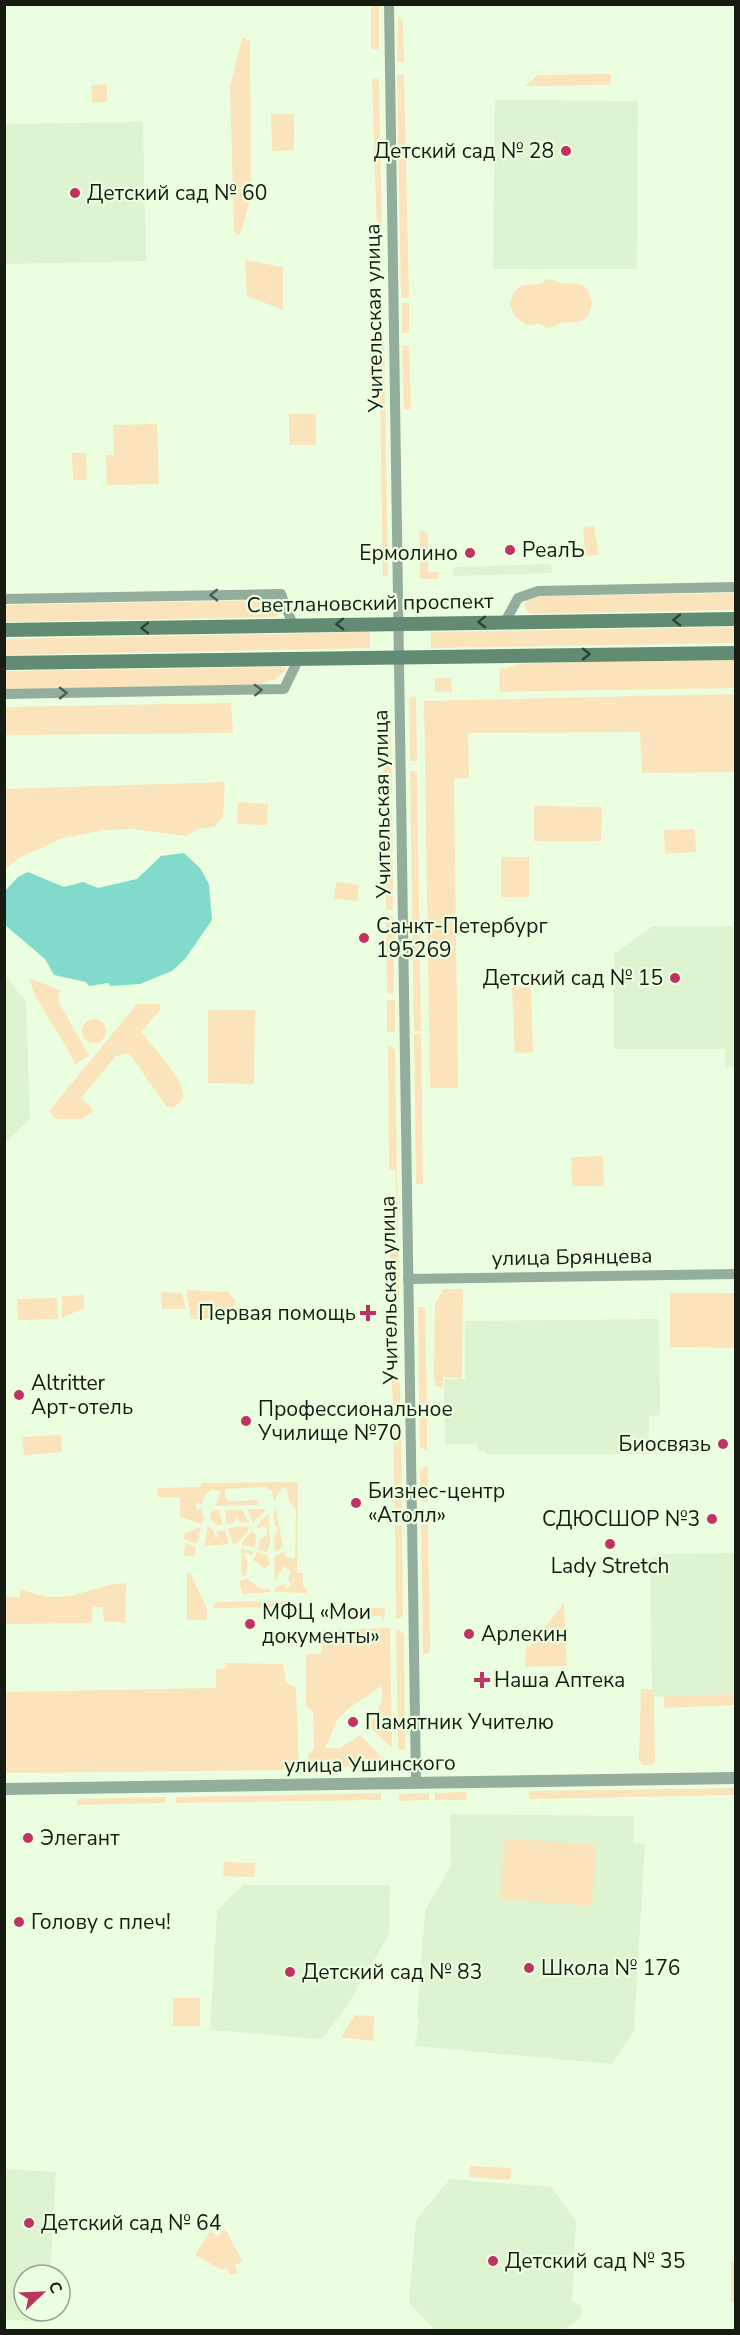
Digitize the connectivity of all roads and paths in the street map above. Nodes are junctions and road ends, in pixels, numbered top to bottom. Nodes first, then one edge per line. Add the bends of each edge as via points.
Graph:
1 (389, 4) edge
2 (735, 587) edge
3 (4, 599) edge
4 (735, 619) edge
5 (505, 622) junction
6 (398, 624) junction
7 (293, 625) junction
8 (4, 630) edge
9 (735, 653) edge
10 (399, 656) junction
11 (299, 658) junction
12 (4, 663) edge
13 (4, 694) edge
14 (735, 1274) edge
15 (408, 1279) junction
16 (735, 1778) edge
17 (416, 1782) junction
18 (4, 1789) edge

1 - 6 street, Учительская улица
2 - 5 street via 538,591 518,598
7 -> 3 street via 281,594
4 -> 5 main road, Светлановский проспект
5 -> 6 main road, Светлановский проспект
6 -> 7 main road, Светлановский проспект
6 - 10 street, Учительская улица
7 -> 8 main road, Светлановский проспект
10 -> 9 main road
10 - 11 main road
10 - 15 street, Учительская улица
11 - 12 main road
13 -> 11 street via 284,689
14 - 15 street, улица Брянцева
15 - 17 street, Учительская улица
16 - 17 street, улица Ушинского
17 - 18 street, улица Ушинского

